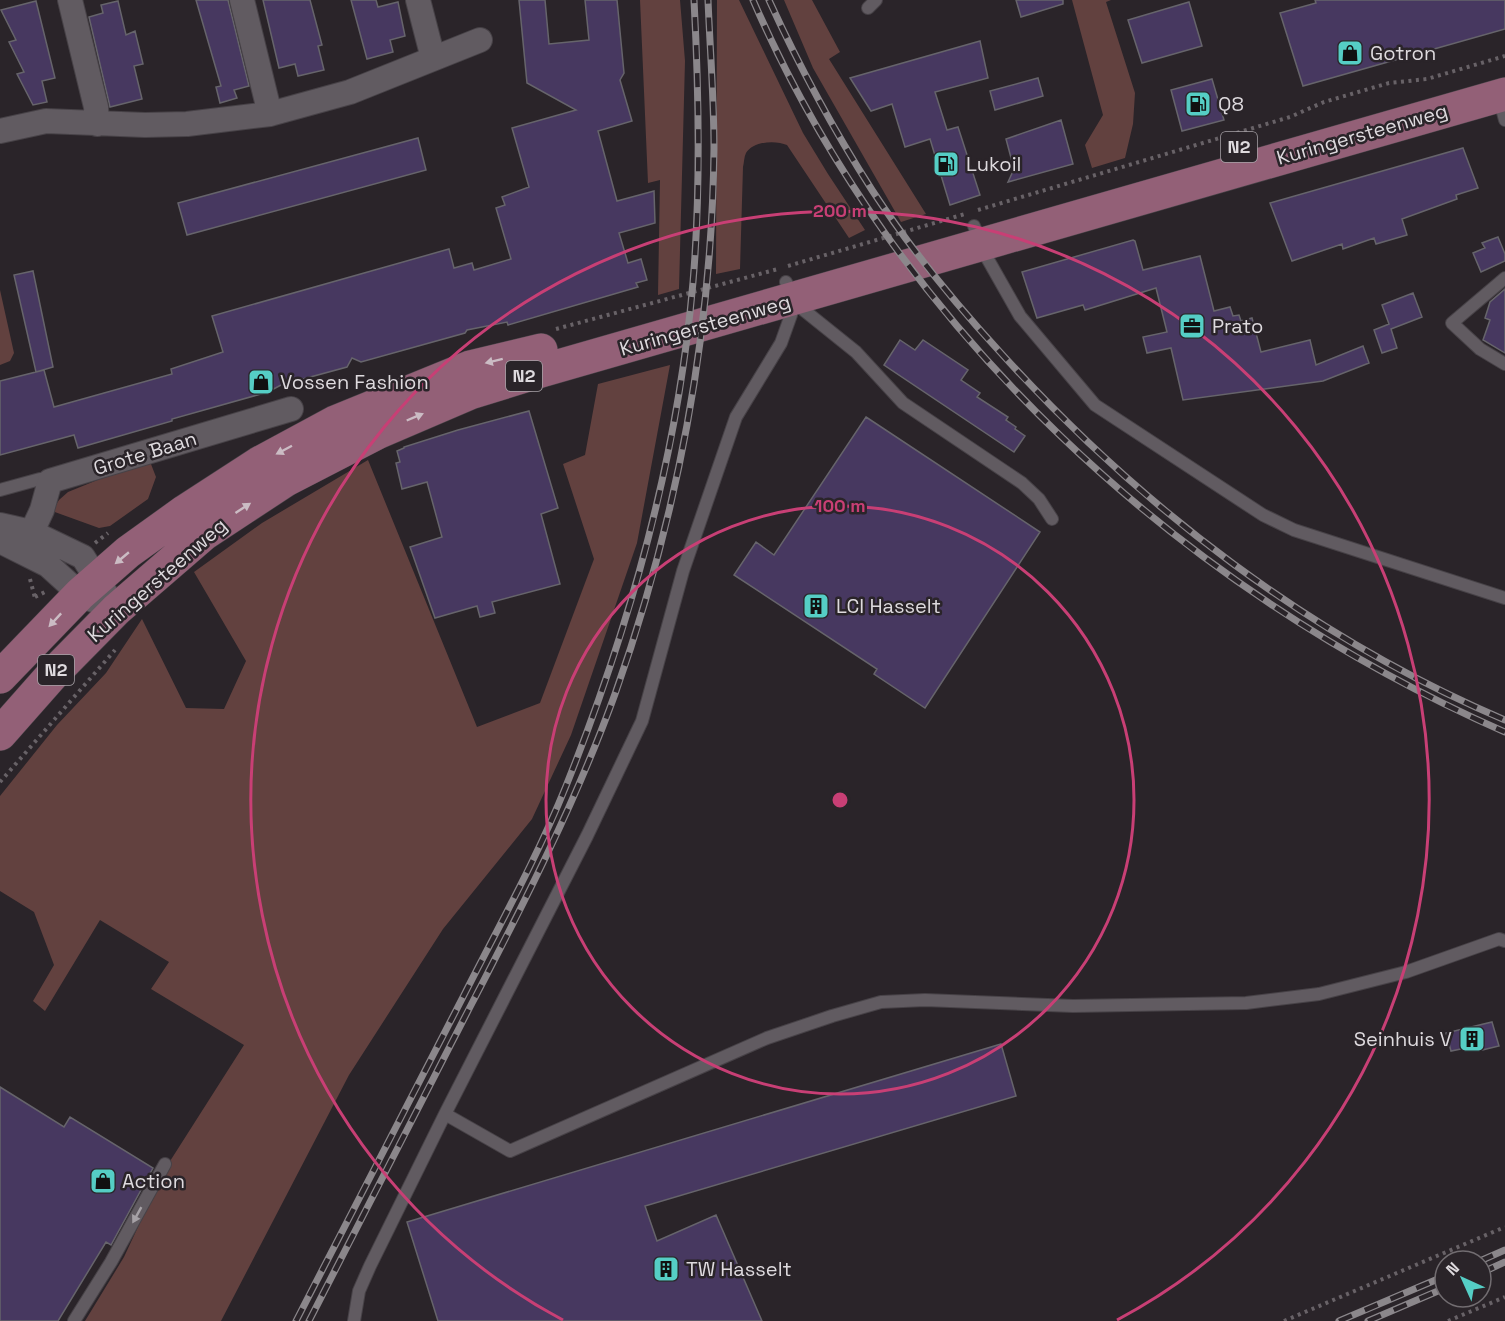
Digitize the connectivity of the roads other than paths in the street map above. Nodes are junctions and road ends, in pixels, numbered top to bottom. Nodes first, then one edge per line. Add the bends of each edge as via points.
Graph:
1 (69, 0) edge
2 (242, 0) edge
3 (418, 0) edge
4 (480, 40) dead end
5 (433, 58) junction
6 (1503, 95) edge
7 (270, 114) junction
8 (97, 124) junction
9 (3, 130) edge
10 (977, 235) junction
11 (1505, 278) edge
12 (789, 291) junction
13 (1505, 364) edge
14 (291, 409) dead end
15 (51, 481) junction
16 (0, 490) edge
17 (1052, 519) dead end
18 (1, 530) edge
19 (27, 541) junction
20 (88, 587) junction
21 (1505, 598) edge
22 (116, 610) junction
23 (0, 677) edge
24 (0, 734) edge
25 (1505, 941) edge
26 (445, 1114) junction
27 (165, 1164) dead end
28 (74, 1321) edge
29 (354, 1321) edge

1 - 8 street
2 - 7 street
3 - 5 street
4 - 5 street
5 - 7 street via 350,92
6 - 10 main road, Kuringersteenweg / N2
7 - 8 street via 187,124
8 - 9 street via 46,121
10 - 12 main road, Kuringersteenweg / N2
10 - 21 lane via 1020,316 1095,405 1263,515 1294,530
11 - 13 lane via 1452,323 1480,349
12 - 17 lane via 856,352 903,403 1022,483 1039,498
12 -> 20 main road, Kuringersteenweg / N2 via 470,367 335,422 259,463 185,511
22 -> 12 main road, Kuringersteenweg / N2 via 204,534 286,480 379,432 480,390
12 - 26 lane via 791,315 782,343 736,417 683,571 642,720
14 - 15 street, Grote Baan
15 - 16 lane via 40,479
15 - 19 street
18 - 19 street
19 - 20 street via 83,557
20 - 22 street
20 -> 23 main road, Kuringersteenweg / N2
22 - 24 main road, Kuringersteenweg / N2
25 - 26 lane via 1499,939 1406,972 1319,994 1246,1003 1103,1006 881,1002 767,1038 510,1151
26 - 29 lane via 359,1291
27 -> 28 lane

